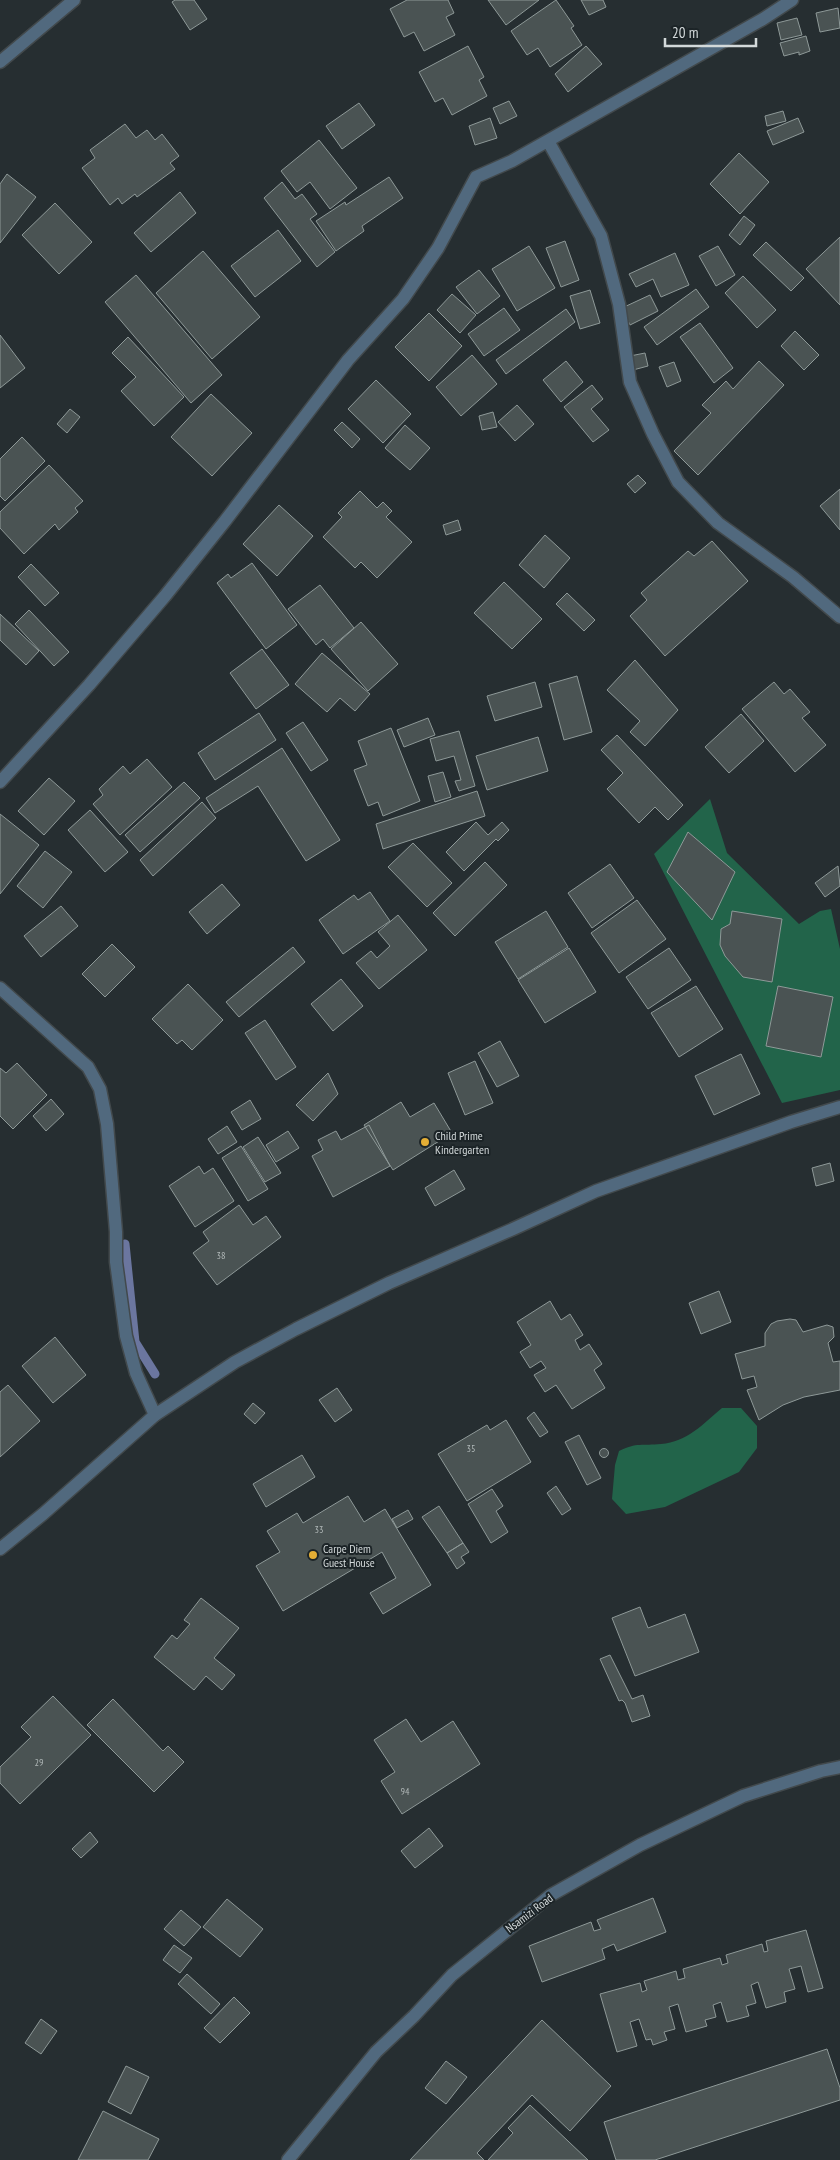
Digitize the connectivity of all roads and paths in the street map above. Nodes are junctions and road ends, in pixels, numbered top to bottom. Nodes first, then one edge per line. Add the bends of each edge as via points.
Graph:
1 (74, 0) edge
2 (792, 0) edge
3 (0, 62) edge
4 (548, 141) junction
5 (840, 616) edge
6 (0, 782) edge
7 (0, 988) edge
8 (840, 1107) edge
9 (155, 1415) junction
10 (0, 1549) edge
11 (840, 1767) edge
12 (288, 2160) edge

1 - 3 street
2 - 4 street via 763,20
4 - 5 street via 601,236 619,304 630,382 678,482 718,523 793,577
4 - 6 street via 476,177 438,248 402,299 348,360 165,596
7 - 9 street via 88,1068 100,1089 107,1124 116,1262 126,1336 136,1372
8 - 9 street via 596,1191 389,1283 235,1362
9 - 10 street
11 - 12 street, Nsamizi Road via 743,1796 640,1845 551,1895 452,1975 376,2052

